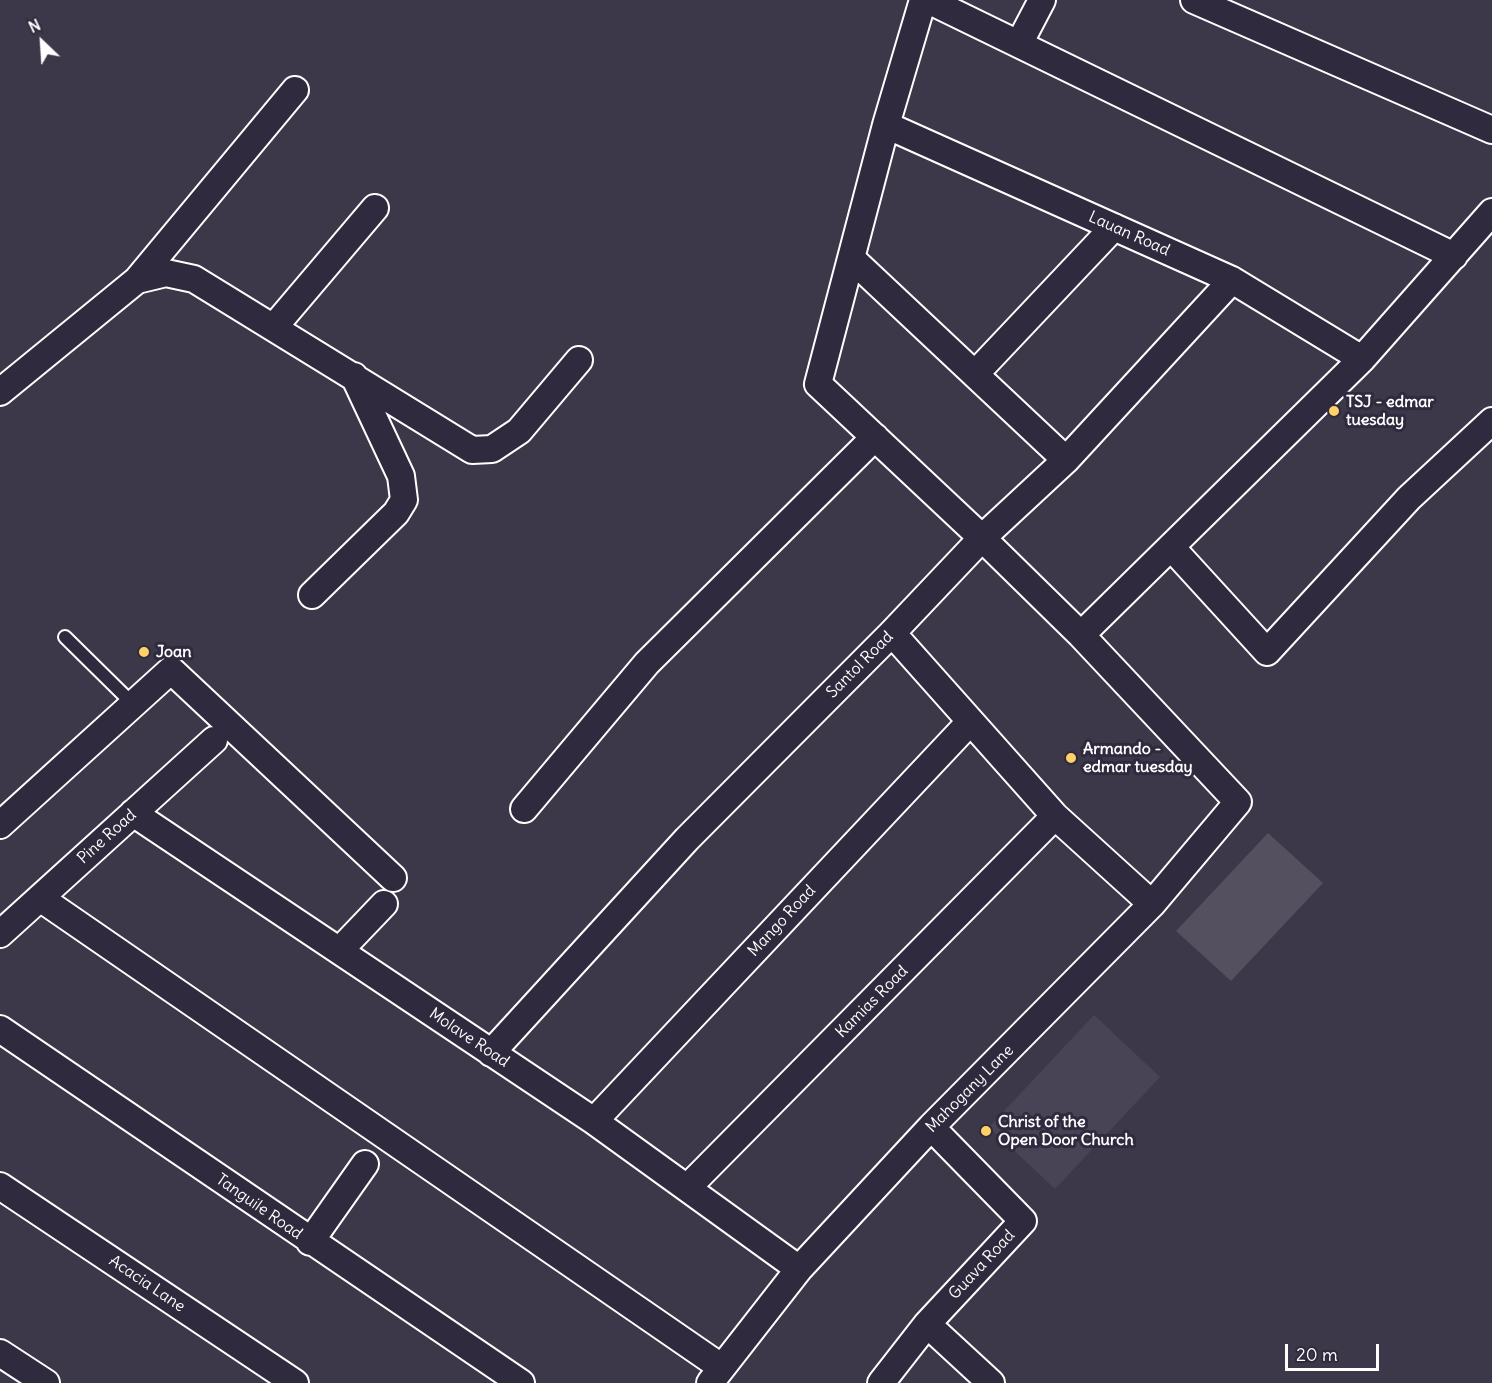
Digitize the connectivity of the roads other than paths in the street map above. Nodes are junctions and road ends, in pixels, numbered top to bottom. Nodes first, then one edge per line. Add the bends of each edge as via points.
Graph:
1 (923, 0) edge
2 (928, 0) edge
3 (1042, 0) edge
4 (1194, 0) edge
5 (1019, 44) junction
6 (295, 90) dead end
7 (886, 125) junction
8 (1492, 130) edge
9 (375, 208) dead end
10 (1492, 212) edge
11 (1114, 227) junction
12 (1454, 256) junction
13 (852, 259) junction
14 (137, 280) junction
15 (1232, 280) junction
16 (274, 327) junction
17 (1362, 359) junction
18 (579, 360) dead end
19 (976, 373) junction
20 (354, 376) junction
21 (3, 382) edge
22 (1492, 421) edge
23 (875, 437) junction
24 (1066, 460) junction
25 (982, 538) junction
26 (1171, 546) junction
27 (312, 595) dead end
28 (892, 633) junction
29 (1081, 636) junction
30 (65, 637) dead end
31 (134, 705) junction
32 (970, 722) junction
33 (213, 740) dead end
34 (524, 808) dead end
35 (133, 813) junction
36 (1055, 816) junction
37 (0, 825) edge
38 (393, 878) dead end
39 (40, 898) junction
40 (384, 904) dead end
41 (1152, 904) junction
42 (0, 934) edge
43 (340, 950) junction
44 (0, 1029) edge
45 (491, 1053) junction
46 (594, 1121) junction
47 (931, 1127) junction
48 (365, 1164) dead end
49 (0, 1186) edge
50 (688, 1187) junction
51 (310, 1242) junction
52 (800, 1269) junction
53 (927, 1324) junction
54 (0, 1353) edge
55 (715, 1375) edge
56 (46, 1383) edge
57 (295, 1383) edge
58 (521, 1383) edge
59 (881, 1383) edge
60 (991, 1383) edge

1 - 7 street
2 - 5 street
3 - 5 street
4 - 8 street
5 - 12 street
6 - 14 street
7 - 11 street, Lauan Road
7 - 13 street
9 - 16 street
10 - 12 street
11 - 15 street, Lauan Road
11 - 19 street
12 - 17 street
13 - 19 street
13 - 23 street via 818,384
14 - 16 street via 166,273 194,279
14 - 21 street
15 - 17 street, Lauan Road
15 - 24 street, Santol Road
16 - 20 street
17 - 26 street
18 - 20 street via 519,431 492,449 472,450
19 - 24 street
20 - 27 street via 401,476 404,500 396,513
22 - 26 street via 1408,498 1267,652
23 - 25 street
23 - 34 street via 647,663
24 - 25 street, Santol Road
25 - 28 street, Santol Road
25 - 29 street
26 - 29 street
28 - 32 street
28 - 45 street, Santol Road via 687,839
29 - 41 street, Mahogany Lane via 1238,802
30 - 31 lane
31 - 37 street
31 - 38 street via 171,670
32 - 36 street
32 - 46 street, Mango Road
33 - 35 street, Pine Road
35 - 39 street, Pine Road
35 - 43 street, Molave Road
36 - 41 street
36 - 50 street, Kamias Road
39 - 42 street, Pine Road
39 - 55 street
40 - 43 street
41 - 47 street, Mahogany Lane
43 - 45 street, Molave Road
44 - 51 street, Tanguile Road
45 - 46 street, Molave Road
46 - 50 street, Molave Road
47 - 52 street, Mahogany Lane
47 - 53 street, Guava Road via 1023,1221
48 - 51 street
49 - 57 street, Acacia Lane
50 - 52 street, Molave Road
51 - 58 street, Tanguile Road
52 - 55 street, Mahogany Lane
53 - 59 street, Guava Road
53 - 60 street
54 - 56 street

